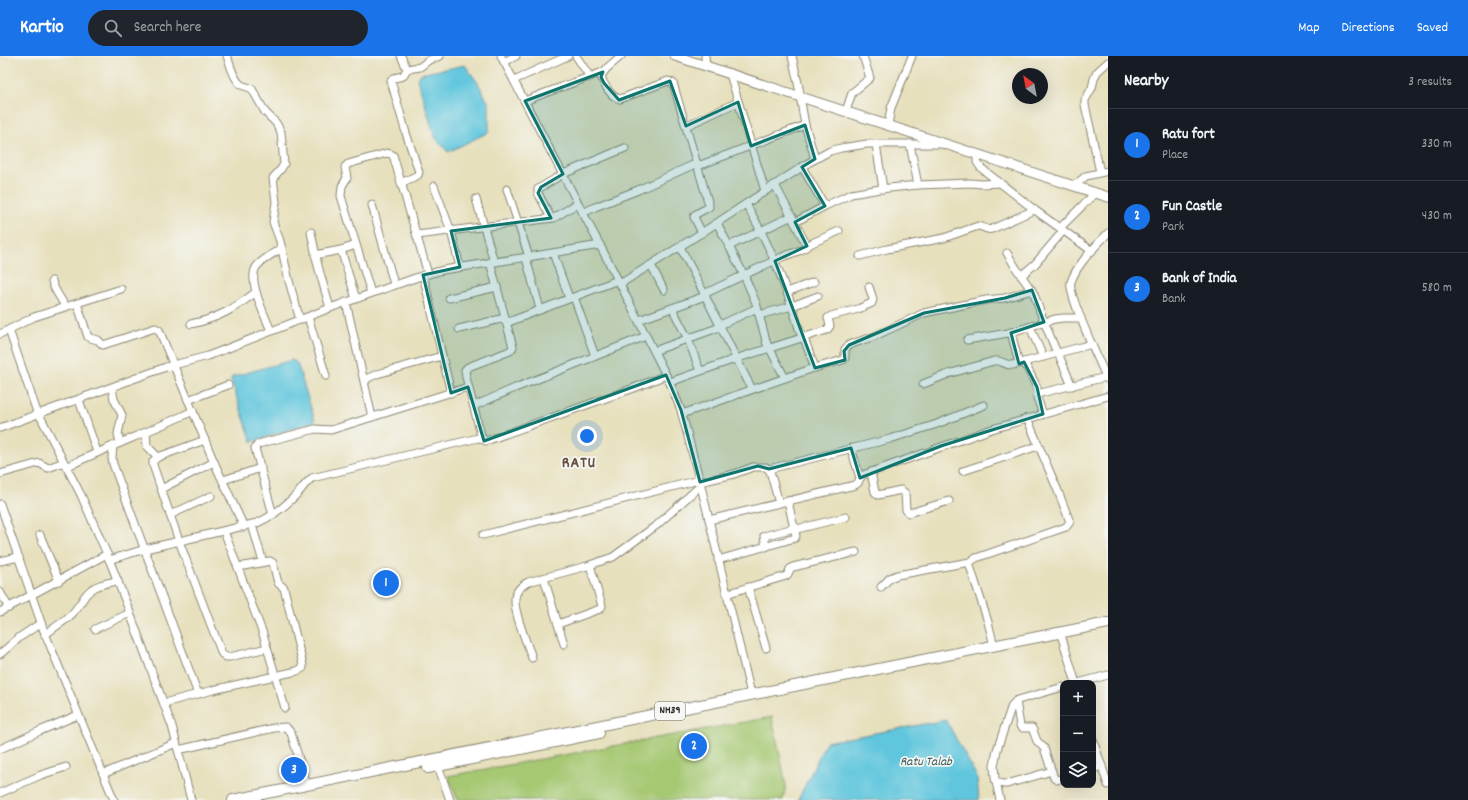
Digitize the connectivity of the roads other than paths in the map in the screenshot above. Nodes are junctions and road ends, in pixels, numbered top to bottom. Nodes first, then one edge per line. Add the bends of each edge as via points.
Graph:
1 (227, 56) edge
2 (401, 56) edge
3 (440, 56) edge
4 (516, 56) edge
5 (568, 56) edge
6 (576, 56) edge
7 (621, 56) edge
8 (675, 56) edge
9 (705, 56) edge
10 (792, 56) edge
11 (863, 56) edge
12 (912, 56) edge
13 (503, 59) edge
14 (1108, 62) edge
15 (706, 66) junction
16 (407, 69) junction
17 (603, 72) junction
18 (730, 74) junction
19 (590, 77) junction
20 (514, 80) junction
21 (800, 97) junction
22 (525, 101) junction
23 (738, 102) junction
24 (846, 111) junction
25 (805, 125) junction
26 (888, 125) junction
27 (686, 126) junction
28 (876, 144) junction
29 (910, 144) junction
30 (941, 144) junction
31 (751, 146) junction
32 (625, 148) dead end
33 (977, 154) junction
34 (815, 159) junction
35 (698, 164) junction
36 (802, 167) junction
37 (1104, 171) edge
38 (563, 174) junction
39 (401, 183) junction
40 (1000, 183) junction
41 (776, 184) junction
42 (918, 184) junction
43 (434, 186) dead end
44 (1074, 186) junction
45 (507, 189) dead end
46 (883, 189) junction
47 (765, 191) junction
48 (1095, 193) junction
49 (1108, 197) edge
50 (476, 199) dead end
51 (578, 204) junction
52 (746, 204) junction
53 (372, 205) dead end
54 (825, 206) junction
55 (1034, 210) junction
56 (584, 213) junction
57 (551, 218) junction
58 (793, 219) junction
59 (518, 222) junction
60 (717, 223) junction
61 (484, 227) junction
62 (1062, 230) junction
63 (451, 231) junction
64 (762, 231) junction
65 (838, 231) dead end
66 (311, 232) dead end
67 (702, 233) junction
68 (1108, 233) edge
69 (417, 235) junction
70 (356, 245) junction
71 (600, 245) junction
72 (729, 246) junction
73 (806, 246) junction
74 (680, 247) junction
75 (282, 248) junction
76 (341, 250) junction
77 (1092, 251) junction
78 (553, 253) junction
79 (1008, 253) dead end
80 (315, 254) junction
81 (860, 256) dead end
82 (527, 257) junction
83 (775, 261) junction
84 (492, 262) junction
85 (651, 265) junction
86 (460, 267) junction
87 (425, 275) junction
88 (744, 275) junction
89 (1021, 276) junction
90 (52, 280) dead end
91 (619, 282) junction
92 (814, 282) dead end
93 (394, 284) junction
94 (497, 287) junction
95 (869, 287) dead end
96 (121, 289) dead end
97 (664, 290) dead end
98 (1032, 290) junction
99 (256, 292) junction
100 (787, 292) junction
101 (371, 293) junction
102 (705, 295) junction
103 (818, 296) dead end
104 (571, 297) junction
105 (356, 298) junction
106 (449, 298) dead end
107 (346, 302) junction
108 (77, 303) junction
109 (792, 306) junction
110 (65, 307) junction
111 (330, 308) junction
112 (672, 308) junction
113 (540, 309) junction
114 (758, 312) junction
115 (308, 317) junction
116 (1081, 318) junction
117 (300, 320) junction
118 (506, 320) junction
119 (639, 320) junction
120 (1044, 322) junction
121 (191, 324) dead end
122 (720, 326) junction
123 (1030, 327) junction
124 (459, 329) dead end
125 (9, 330) junction
126 (271, 331) junction
127 (1011, 332) junction
128 (0, 334) edge
129 (646, 336) junction
130 (803, 338) junction
131 (688, 339) junction
132 (967, 340) dead end
133 (1092, 344) junction
134 (769, 348) junction
135 (654, 351) junction
136 (1058, 353) junction
137 (442, 356) junction
138 (595, 356) junction
139 (1043, 357) junction
140 (735, 358) junction
141 (1021, 363) junction
142 (174, 365) junction
143 (815, 368) junction
144 (700, 371) junction
145 (666, 375) junction
146 (326, 376) dead end
147 (785, 378) junction
148 (1107, 379) edge
149 (365, 382) junction
150 (670, 382) junction
151 (923, 384) dead end
152 (228, 385) dead end
153 (1072, 386) junction
154 (468, 387) junction
155 (112, 388) junction
156 (752, 389) junction
157 (451, 393) junction
158 (1037, 394) junction
159 (1108, 396) edge
160 (79, 400) junction
161 (188, 400) junction
162 (984, 405) dead end
163 (474, 406) junction
164 (193, 411) junction
165 (682, 414) junction
166 (1043, 414) junction
167 (38, 415) junction
168 (372, 417) junction
169 (1027, 418) junction
170 (0, 428) edge
171 (146, 433) junction
172 (482, 438) junction
173 (205, 440) junction
174 (117, 444) junction
175 (1038, 446) junction
176 (851, 448) junction
177 (97, 452) junction
178 (158, 457) junction
179 (214, 462) junction
180 (65, 464) junction
181 (261, 468) junction
182 (768, 469) junction
183 (963, 471) dead end
184 (871, 472) junction
185 (0, 474) edge
186 (860, 478) junction
187 (223, 480) junction
188 (700, 483) junction
189 (161, 489) junction
190 (211, 496) dead end
191 (788, 501) junction
192 (949, 501) dead end
193 (779, 503) junction
194 (0, 504) edge
195 (170, 515) junction
196 (274, 515) junction
197 (846, 518) dead end
198 (709, 520) junction
199 (252, 525) junction
200 (244, 527) junction
201 (794, 527) junction
202 (224, 531) junction
203 (40, 535) dead end
204 (483, 535) dead end
205 (178, 541) junction
206 (766, 547) junction
207 (144, 549) junction
208 (856, 552) dead end
209 (19, 556) junction
210 (108, 557) junction
211 (718, 560) junction
212 (0, 561) edge
213 (263, 562) junction
214 (970, 562) junction
215 (590, 565) junction
216 (239, 567) junction
217 (544, 578) junction
218 (59, 580) junction
219 (118, 581) junction
220 (748, 587) junction
221 (881, 587) dead end
222 (0, 592) edge
223 (726, 594) junction
224 (31, 596) junction
225 (9, 608) junction
226 (0, 612) edge
227 (130, 613) junction
228 (1108, 622) edge
229 (41, 623) junction
230 (558, 624) junction
231 (95, 629) dead end
232 (1108, 629) edge
233 (45, 635) junction
234 (1062, 638) junction
235 (564, 644) dead end
236 (994, 646) junction
237 (267, 648) junction
238 (766, 648) dead end
239 (0, 654) edge
240 (532, 658) dead end
241 (1108, 675) edge
242 (275, 677) junction
243 (1076, 680) edge
244 (1089, 680) edge
245 (1060, 688) edge
246 (198, 694) junction
247 (751, 694) junction
248 (1016, 701) junction
249 (164, 703) junction
250 (285, 708) dead end
251 (78, 715) junction
252 (177, 746) junction
253 (0, 749) edge
254 (1096, 749) edge
255 (438, 766) junction
256 (1102, 766) junction
257 (66, 767) dead end
258 (1096, 768) edge
259 (1052, 772) junction
260 (103, 774) junction
261 (1060, 778) edge
262 (996, 782) junction
263 (307, 785) junction
264 (1108, 785) edge
265 (0, 793) edge
266 (114, 800) edge
267 (191, 800) edge
268 (233, 800) edge
269 (265, 800) edge
270 (450, 800) edge
271 (1000, 800) edge

1 - 75 street via 238,82 252,90 281,132 284,164 273,180 276,202 273,222
2 - 16 street
3 - 16 street via 420,67
4 - 13 street
5 - 20 street
6 - 19 street
7 - 17 street
8 - 15 main road
9 - 15 street
10 - 21 street
11 - 24 street via 870,78 852,93
12 - 26 street via 891,108
13 - 20 street
14 - 37 street via 1097,72 1085,100
15 - 18 main road
16 - 39 street via 403,75 391,82 419,173 416,177
17 - 19 street
17 - 27 street via 604,83 613,96 620,99 670,81 673,83
18 - 21 main road
18 - 23 street
19 - 22 street
20 - 22 street
21 - 24 main road
21 - 25 street
22 - 38 street
23 - 27 street
23 - 31 street
24 - 26 main road
25 - 31 street
25 - 34 street
26 - 30 main road
27 - 35 street
28 - 29 street
28 - 34 street via 841,148
28 - 46 street
29 - 30 street
29 - 42 street
30 - 33 main road
31 - 35 street
31 - 47 street
32 - 38 street
33 - 40 street via 979,165
33 - 44 main road
34 - 36 street
35 - 56 street
35 - 67 street via 709,205 694,215
36 - 41 street
36 - 54 street
37 - 44 street via 1086,176
38 - 51 street
38 - 57 street via 538,190
39 - 69 street
39 - 70 street via 394,157 390,153 346,166 347,178 342,186 341,196
40 - 42 street
40 - 55 street
41 - 47 street
41 - 58 street
42 - 46 street
43 - 63 street
44 - 48 main road
45 - 59 street
46 - 54 street via 851,194
47 - 52 street
48 - 49 main road
48 - 62 street
50 - 61 street
51 - 56 street
51 - 57 street
52 - 60 street
52 - 64 street
53 - 93 street
54 - 58 street
55 - 62 street
55 - 81 street via 992,229 978,226 944,238 887,248
56 - 71 street
57 - 59 street
58 - 64 street
58 - 73 street
59 - 61 street
59 - 82 street
60 - 67 street
60 - 72 street
61 - 63 street
61 - 84 street
62 - 77 street
62 - 89 street via 1035,264
63 - 69 street
63 - 86 street
64 - 72 street
64 - 83 street
65 - 73 street
66 - 80 street
67 - 74 street
68 - 77 street
69 - 87 street
70 - 76 street
70 - 101 street
71 - 78 street
71 - 91 street
72 - 88 street
73 - 83 street
74 - 85 street
74 - 102 street
75 - 99 street via 256,267 253,276
75 - 117 street
76 - 80 street
76 - 105 street
77 - 116 street via 1075,274 1070,286
78 - 82 street
78 - 104 street
79 - 89 street
80 - 111 street
82 - 84 street
82 - 113 street
83 - 88 street
83 - 100 street
84 - 86 street
84 - 94 street
85 - 91 street
85 - 97 street
86 - 87 street
87 - 93 street
87 - 137 street
88 - 102 street
88 - 114 street
89 - 98 street
90 - 110 street
91 - 104 street
91 - 119 street
92 - 100 street
93 - 101 street
94 - 106 street
94 - 118 street
95 - 130 street via 872,303 831,316 828,318 829,329
96 - 108 street
98 - 120 street
98 - 143 street via 1005,298 924,313 849,345 845,349 843,360
99 - 121 street via 223,314
99 - 126 street
100 - 109 street
101 - 105 street
102 - 112 street
102 - 122 street
103 - 109 street
104 - 113 street
104 - 138 street
105 - 107 street
107 - 111 street
107 - 149 street
108 - 110 street
108 - 142 street via 89,338 106,345 156,328
109 - 114 street
109 - 130 street
110 - 125 street via 34,317
111 - 115 street
112 - 119 street
112 - 131 street
113 - 118 street
114 - 122 street
114 - 134 street
115 - 117 street
115 - 146 street
116 - 120 street
116 - 133 street
117 - 126 street
118 - 124 street
118 - 154 street via 513,349 466,368 464,372
119 - 129 street
120 - 123 street
120 - 136 street
122 - 131 street
122 - 140 street
123 - 127 street
123 - 139 street
125 - 128 street
125 - 167 street
126 - 142 street via 208,356
127 - 132 street
127 - 141 street
129 - 135 street
129 - 138 street
130 - 134 street
130 - 143 street
131 - 135 street
131 - 144 street
133 - 136 street
133 - 148 street
134 - 140 street
134 - 147 street
135 - 145 street
136 - 139 street
136 - 153 street
137 - 149 street via 376,374
137 - 157 street
138 - 163 street
139 - 141 street
140 - 144 street
140 - 156 street
141 - 151 street via 1008,366 999,360 994,361
141 - 158 street via 1037,387
142 - 155 street
142 - 161 street
143 - 147 street
144 - 150 street
145 - 150 street
145 - 172 street via 489,440 484,441
147 - 156 street
148 - 153 street
149 - 168 street
150 - 165 street
152 - 161 street
153 - 158 street
154 - 157 street
154 - 163 street
155 - 160 street
155 - 174 street via 122,415
156 - 165 street
157 - 168 street
158 - 166 street
159 - 166 street
160 - 167 street
160 - 177 street
161 - 164 street
162 - 176 street via 937,424
163 - 172 street
164 - 171 street
164 - 173 street
165 - 188 street
166 - 169 street
167 - 170 street
167 - 180 street
168 - 181 street via 331,430 315,429 258,444 255,448
169 - 175 street
169 - 184 street
171 - 174 street
171 - 178 street via 147,446
172 - 196 street via 312,478
173 - 178 street
173 - 179 street
174 - 177 street
174 - 207 street via 112,458 113,464
175 - 183 street
175 - 214 street via 1070,524
176 - 182 street
176 - 186 street
177 - 180 street
178 - 189 street via 153,464
179 - 187 street
179 - 189 street
180 - 185 street via 48,468 39,463
180 - 210 street
181 - 187 street
181 - 196 street
182 - 188 street via 758,466
182 - 193 street
184 - 186 street
184 - 192 street via 878,495 901,490 905,493 908,513
186 - 191 street via 855,485
187 - 200 street
188 - 198 street
188 - 204 street
188 - 215 street via 657,525 622,552
189 - 195 street
190 - 195 street
191 - 193 street
191 - 201 street
193 - 198 street
194 - 209 street
195 - 205 street
196 - 199 street
197 - 201 street via 800,528
198 - 211 street
199 - 200 street
199 - 213 street
200 - 202 street
201 - 206 street via 795,538
201 - 206 street via 764,536
202 - 205 street
202 - 216 street
203 - 218 street
205 - 207 street
205 - 237 street via 222,654 230,657
206 - 211 street
207 - 210 street
207 - 246 street
208 - 220 street via 792,567 786,576
209 - 212 street
209 - 224 street
210 - 218 street
210 - 219 street
211 - 223 street
213 - 216 street
213 - 242 street via 273,563 278,583 284,588 303,665 297,672
214 - 221 street via 897,575
214 - 236 street
215 - 217 street
215 - 230 street via 602,606 600,609
216 - 237 street
217 - 230 street
217 - 240 street via 522,586 515,599 517,616
218 - 224 street
219 - 227 street
219 - 233 street via 94,587 73,613
220 - 223 street
220 - 238 street
222 - 225 street
223 - 247 street
224 - 225 street
224 - 229 street
225 - 226 street
227 - 231 street
227 - 249 street
228 - 236 highway, NH39
229 - 233 street
229 - 239 street
230 - 235 street
232 - 234 highway, NH39
233 - 251 street
234 - 243 street
234 - 255 highway, NH39
236 - 247 highway, NH39
237 - 242 street
241 - 244 street
242 - 246 street
242 - 250 street
245 - 248 street
246 - 249 street
247 - 263 highway, NH39
248 - 259 street via 1020,726 1033,730 1037,741 1044,748
248 - 262 street via 1010,708 997,750 994,766
249 - 252 street
251 - 253 street
251 - 260 street
252 - 260 street
252 - 263 street via 286,727 291,733
252 - 267 street
254 - 256 street
255 - 269 highway, NH39
255 - 270 street
256 - 258 street
256 - 264 street
257 - 265 street
259 - 261 street via 1055,779
259 - 262 street via 1007,784
260 - 266 street
262 - 271 street
263 - 268 highway, NH39

